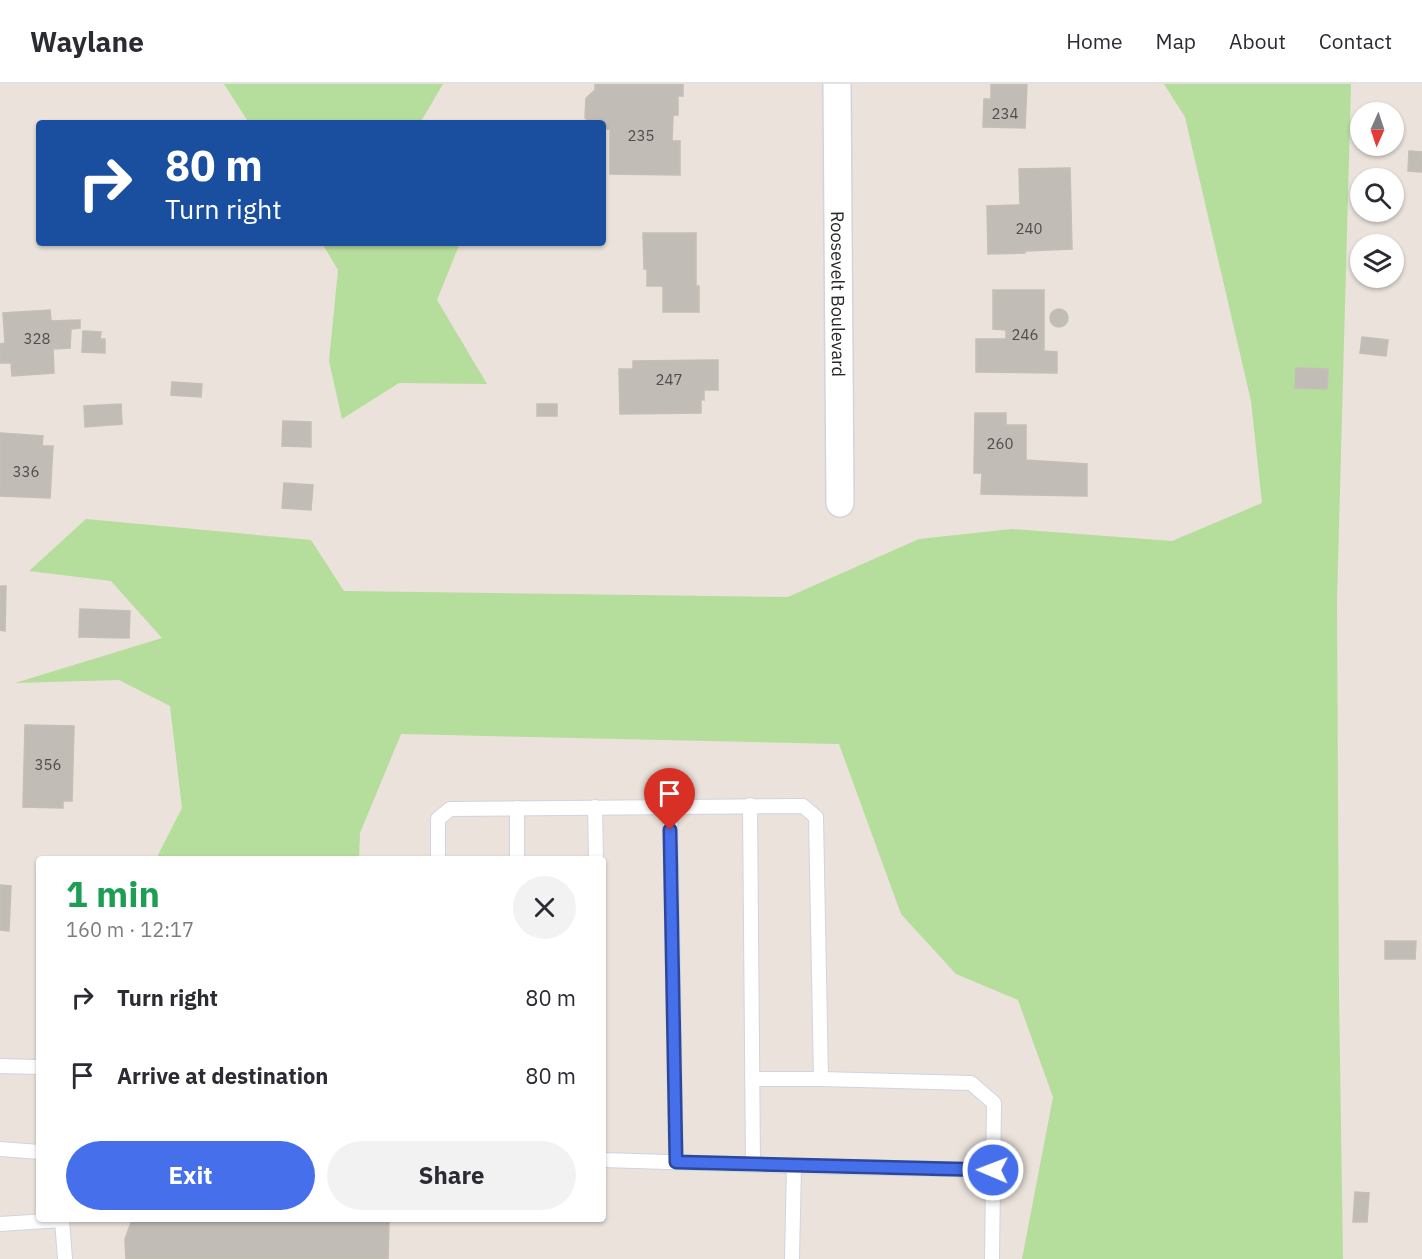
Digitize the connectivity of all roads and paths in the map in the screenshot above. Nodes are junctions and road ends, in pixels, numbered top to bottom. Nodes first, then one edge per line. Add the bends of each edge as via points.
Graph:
1 (837, 84) edge
2 (840, 503) dead end
3 (750, 805) junction
4 (670, 806) junction
5 (595, 807) junction
6 (517, 808) junction
7 (438, 856) edge
8 (517, 856) edge
9 (596, 856) edge
10 (0, 1066) edge
11 (36, 1067) edge
12 (752, 1078) junction
13 (821, 1080) junction
14 (0, 1149) edge
15 (36, 1152) edge
16 (606, 1160) edge
17 (676, 1162) junction
18 (753, 1165) junction
19 (794, 1166) junction
20 (993, 1170) junction
21 (36, 1222) edge
22 (62, 1222) edge
23 (0, 1224) edge
24 (65, 1259) edge
25 (792, 1259) edge
26 (992, 1259) edge

1 - 2 street, Roosevelt Boulevard
3 - 4 lane
3 - 12 lane
3 - 13 lane via 803,806 816,817
4 - 5 lane
4 - 17 lane
5 - 6 lane
5 - 9 lane
6 - 7 lane via 450,809 438,819
6 - 8 lane
10 - 11 lane
12 - 13 lane
12 - 18 lane
13 - 20 lane via 971,1083 994,1103
14 - 15 lane
16 - 17 lane
17 - 18 lane
18 - 19 lane
19 - 20 lane
19 - 25 lane
20 - 26 lane
21 - 23 lane
22 - 24 lane

